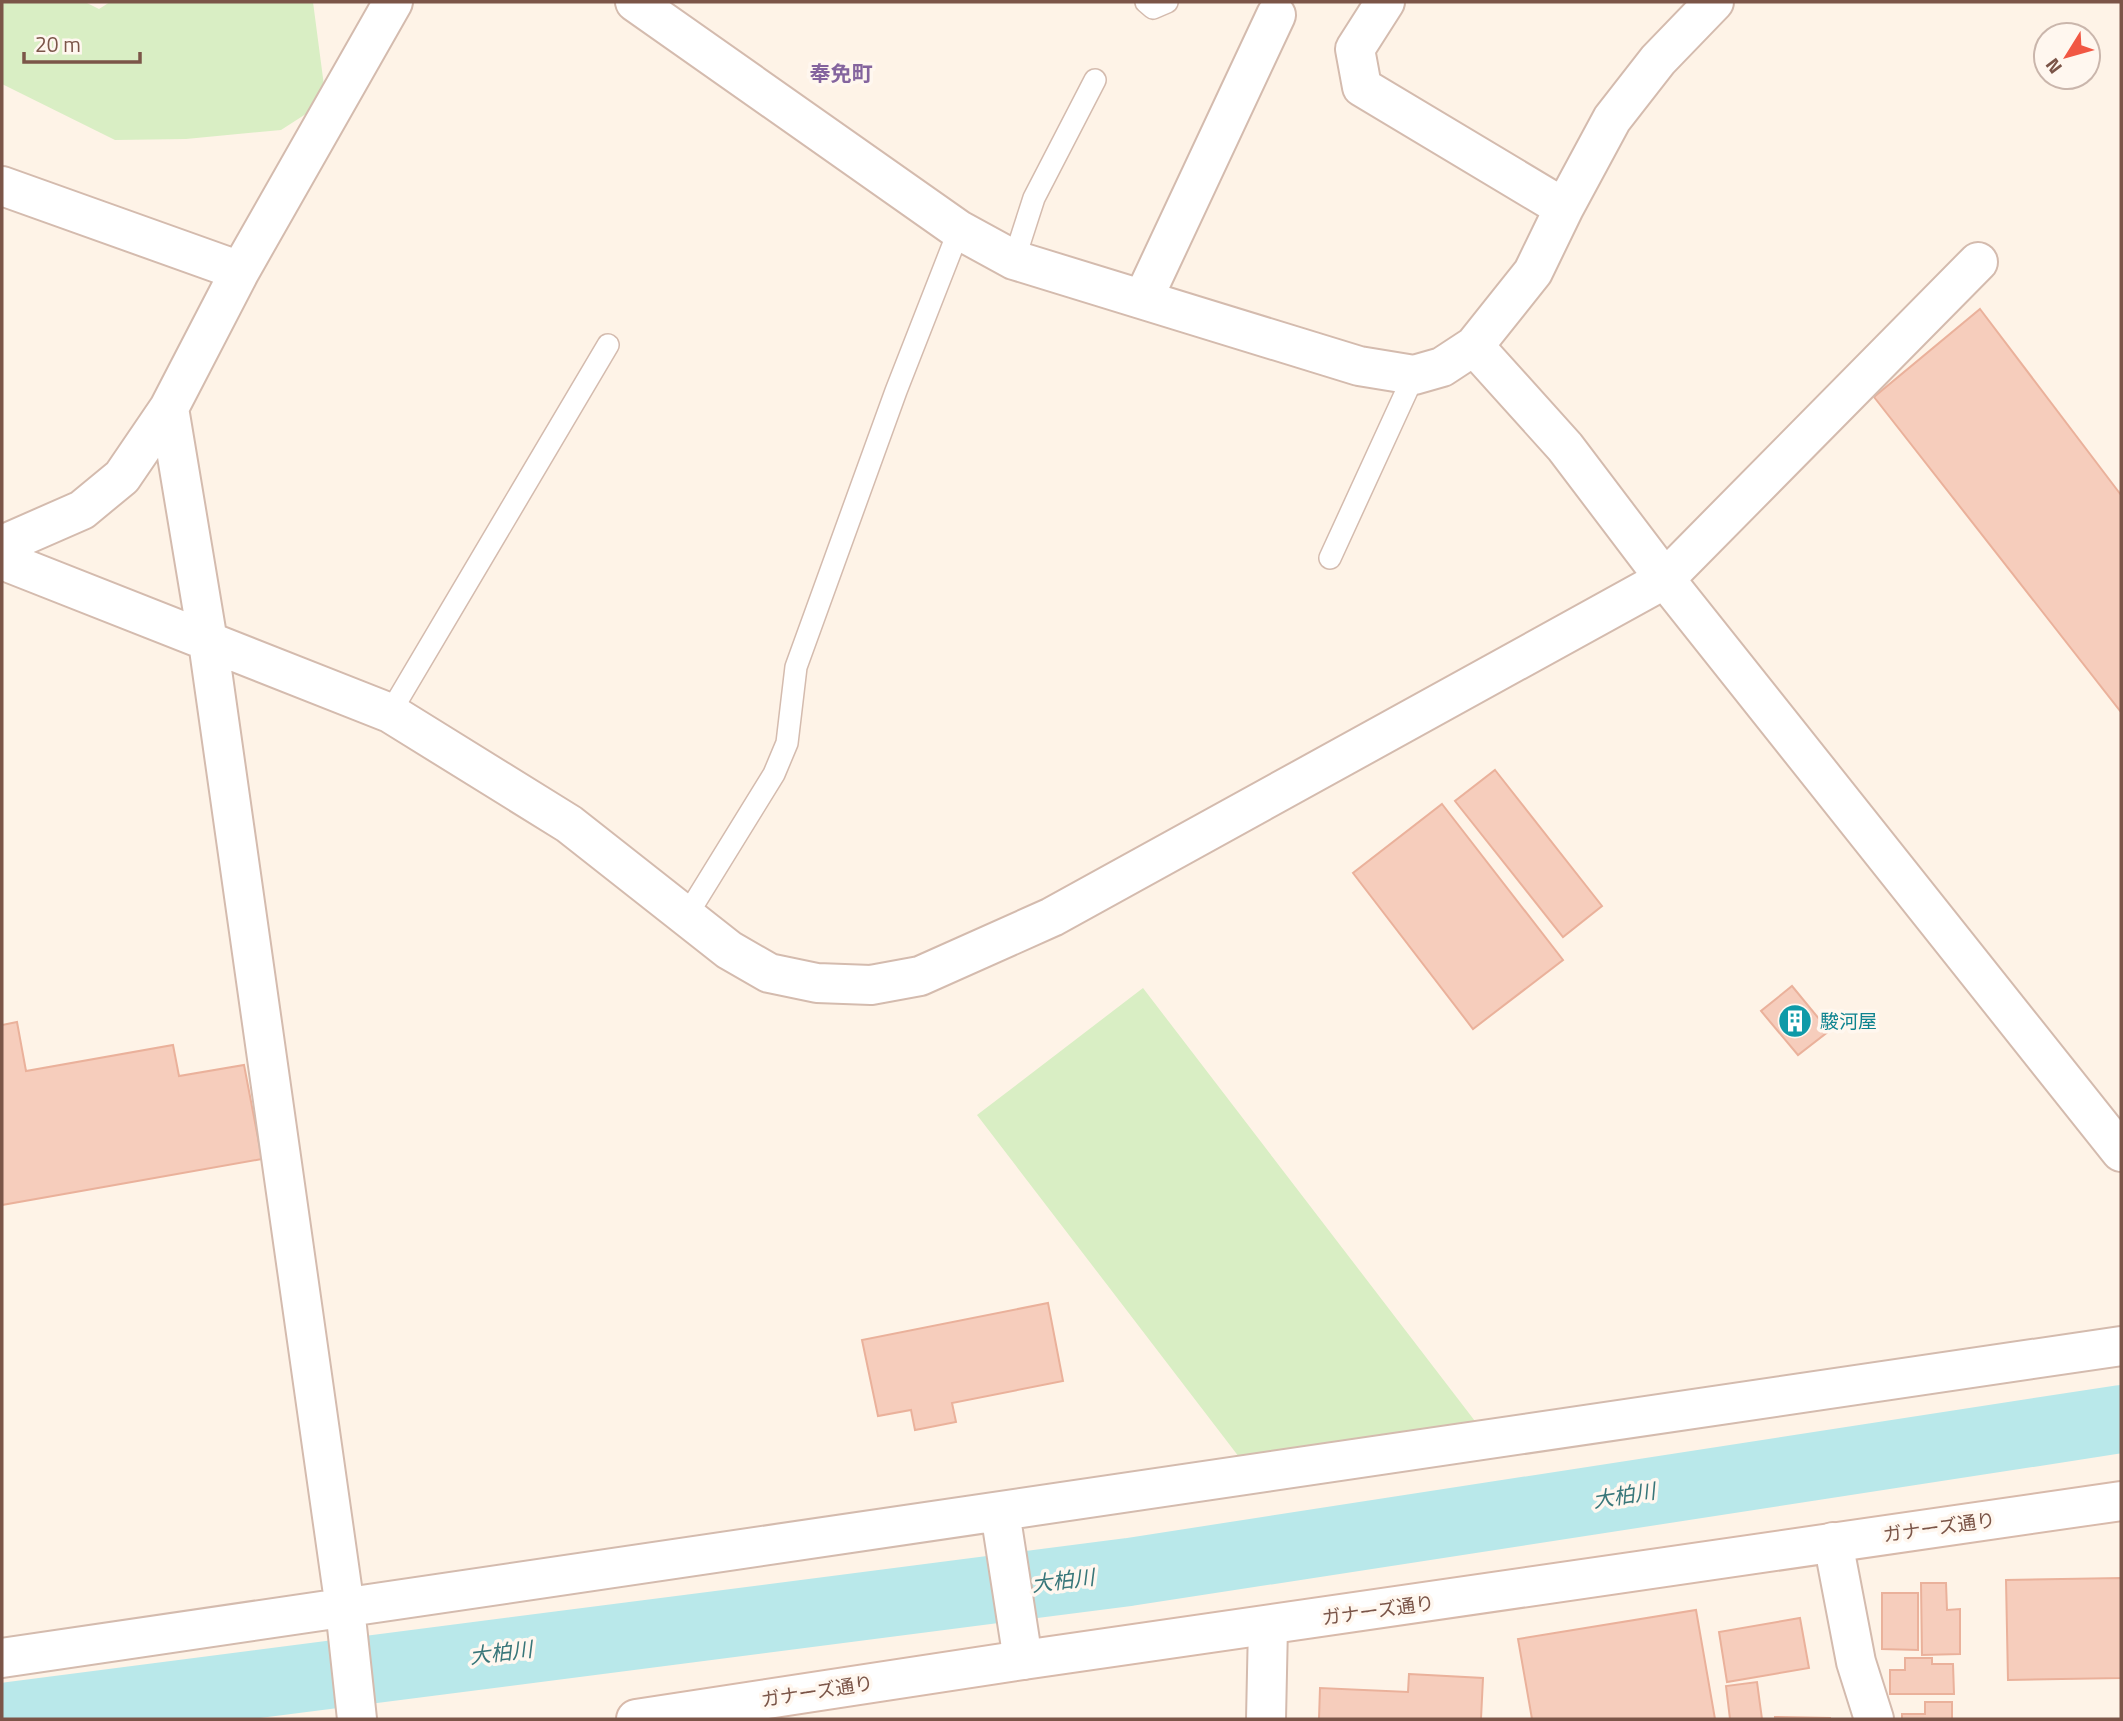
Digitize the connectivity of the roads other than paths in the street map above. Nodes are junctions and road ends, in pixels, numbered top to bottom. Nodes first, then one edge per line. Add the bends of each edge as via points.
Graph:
1 (393, 2) edge
2 (635, 2) edge
3 (1146, 2) edge
4 (1167, 2) edge
5 (1385, 2) edge
6 (1714, 2) edge
7 (1268, 8) edge
8 (1095, 80) dead end
9 (2, 186) edge
10 (1564, 208) junction
11 (959, 230) junction
12 (1014, 260) junction
13 (1978, 262) dead end
14 (240, 271) junction
15 (1143, 299) junction
16 (608, 345) dead end
17 (1474, 346) junction
18 (1414, 375) junction
19 (169, 408) junction
20 (2, 545) edge
21 (1330, 558) dead end
22 (2, 559) edge
23 (1665, 579) junction
24 (208, 642) junction
25 (390, 713) junction
26 (687, 915) junction
27 (2121, 1152) edge
28 (2121, 1346) edge
29 (2121, 1501) edge
30 (1000, 1512) junction
31 (1833, 1542) junction
32 (345, 1608) junction
33 (1268, 1626) junction
34 (2, 1658) edge
35 (1023, 1660) junction
36 (357, 1719) edge
37 (636, 1719) edge
38 (1266, 1719) edge
39 (1874, 1719) edge

1 - 14 street
2 - 11 street
3 - 4 lane via 1153,8
5 - 10 street via 1355,49 1362,88
6 - 10 street via 1658,60 1612,119
7 - 15 street
8 - 12 lane via 1034,198
9 - 14 street
10 - 17 street via 1533,272
11 - 12 street
11 - 26 lane via 796,667 786,743 774,774
12 - 15 street
13 - 23 street
14 - 19 street
15 - 18 street via 1359,366
16 - 25 lane
17 - 18 street via 1442,367
17 - 23 street via 1564,447
18 - 21 lane
19 - 20 street via 122,477 92,502
19 - 24 street
22 - 24 street
23 - 26 street via 1052,917 920,976 871,985 817,983 769,974 729,950
23 - 27 street
24 - 25 street
24 - 32 street
25 - 26 street via 569,824
28 - 30 street
29 - 31 street, ガナーズ通り
30 - 32 street
30 - 35 street
31 - 33 street, ガナーズ通り
31 - 39 street via 1856,1662
32 - 34 street
32 - 36 street
33 - 35 street, ガナーズ通り
33 - 38 street
35 - 37 street, ガナーズ通り

